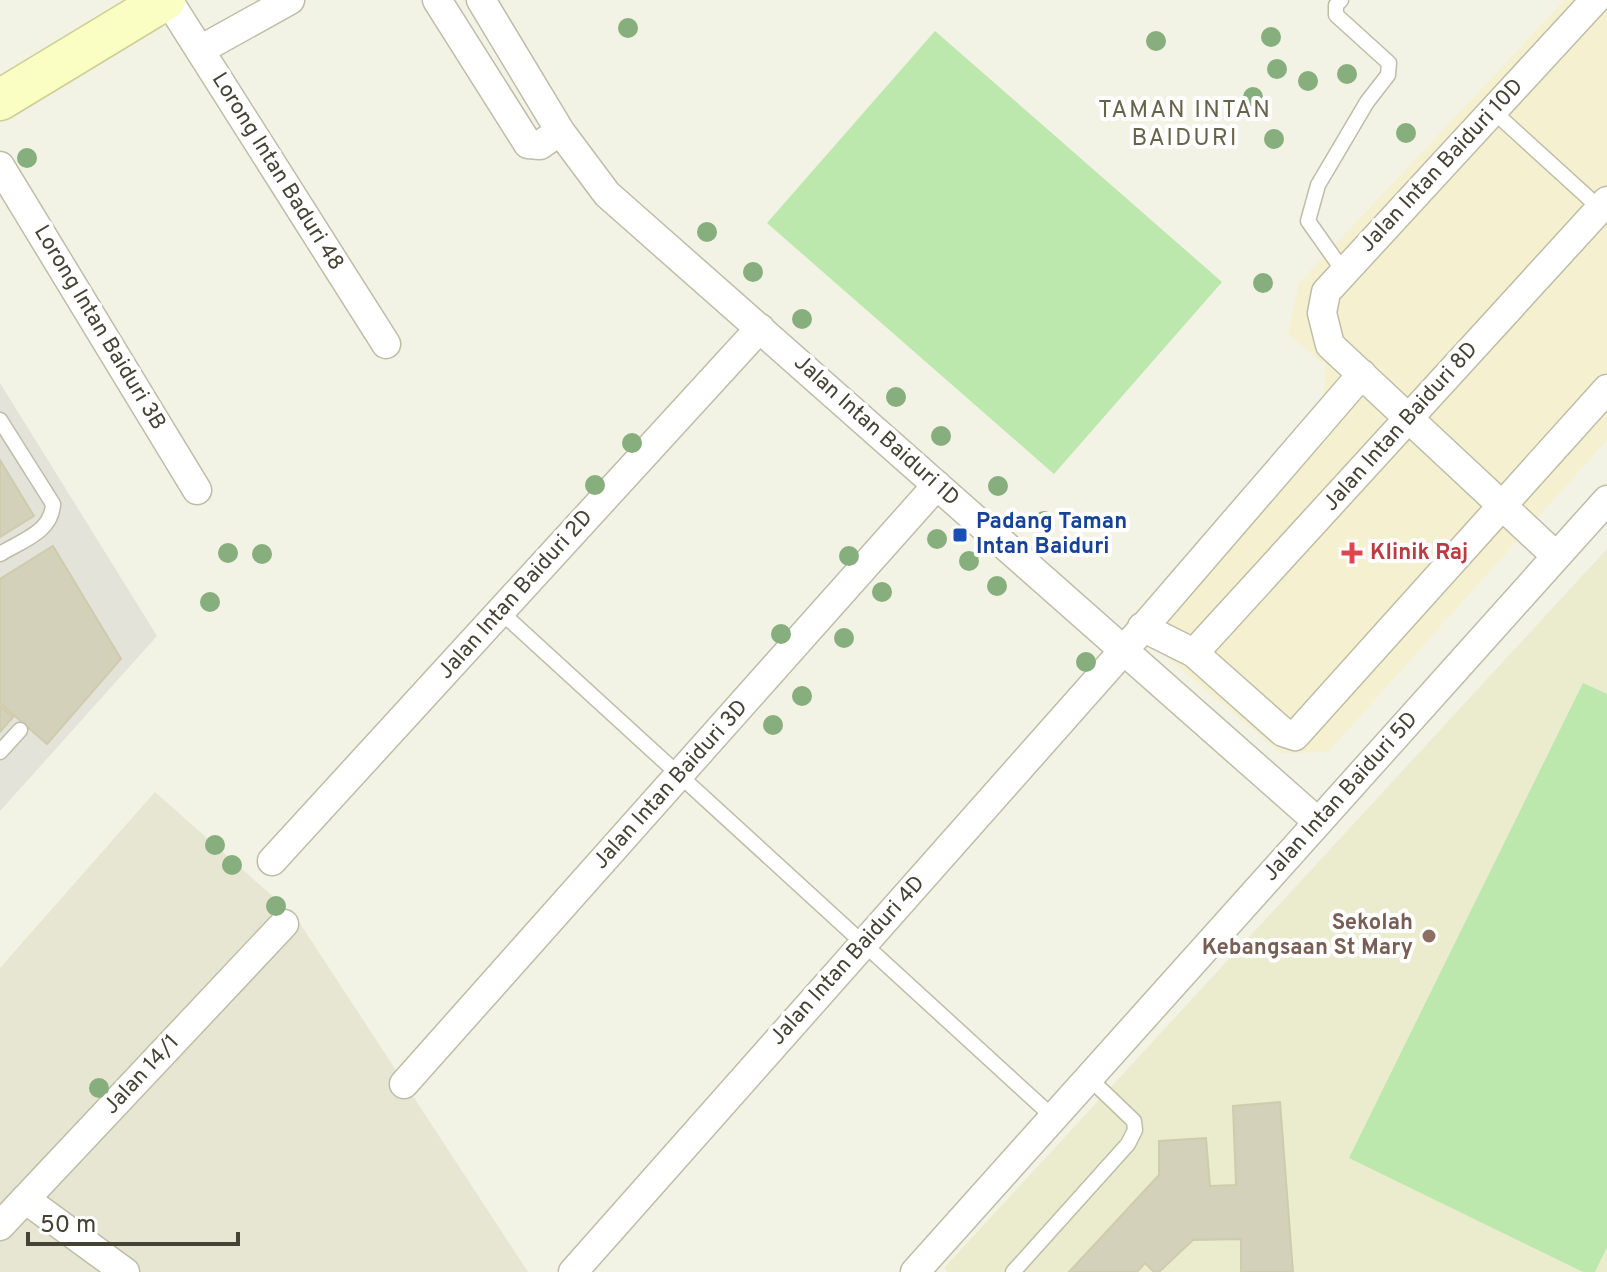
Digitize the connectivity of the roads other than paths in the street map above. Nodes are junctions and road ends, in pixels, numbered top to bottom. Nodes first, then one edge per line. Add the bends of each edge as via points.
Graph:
1 (167, 0) edge
2 (290, 0) edge
3 (437, 0) edge
4 (481, 0) edge
5 (1341, 0) edge
6 (1595, 0) edge
7 (200, 50) junction
8 (0, 100) edge
9 (1493, 111) junction
10 (560, 131) junction
11 (0, 166) edge
12 (1605, 208) edge
13 (1344, 272) junction
14 (760, 328) junction
15 (386, 344) dead end
16 (1362, 374) junction
17 (1607, 389) edge
18 (1409, 418) junction
19 (0, 420) edge
20 (937, 485) junction
21 (197, 490) dead end
22 (1607, 500) edge
23 (1502, 506) junction
24 (0, 554) edge
25 (1556, 556) junction
26 (501, 612) junction
27 (1142, 627) junction
28 (1124, 650) junction
29 (1194, 653) junction
30 (20, 730) dead end
31 (0, 752) edge
32 (679, 775) junction
33 (1318, 822) junction
34 (272, 861) dead end
35 (284, 924) dead end
36 (863, 944) junction
37 (1089, 1078) junction
38 (404, 1084) dead end
39 (1053, 1117) junction
40 (25, 1199) junction
41 (0, 1226) edge
42 (125, 1272) edge
43 (573, 1272) edge
44 (915, 1272) edge
45 (1013, 1272) edge

1 - 7 street, Lorong Intan Baduri 48
1 - 8 street
2 - 7 street
3 - 10 street via 528,144 540,145
4 - 10 street, Jalan Intan Baiduri 1D
5 - 13 lane via 1336,15 1389,63 1388,75 1318,185 1308,221
6 - 9 street, Jalan Intan Baiduri 10D
7 - 15 street, Lorong Intan Baduri 48
9 - 12 lane
9 - 13 street, Jalan Intan Baiduri 10D
10 - 14 street, Jalan Intan Baiduri 1D via 607,194
11 - 21 street, Lorong Intan Baiduri 3B
12 - 18 street, Jalan Intan Baiduri 8D
13 - 16 street, Jalan Intan Baiduri 10D via 1326,292 1322,313 1330,345
14 - 20 street, Jalan Intan Baiduri 1D
14 - 26 street, Jalan Intan Baiduri 2D
16 - 18 street
16 - 27 street, Jalan Intan Baiduri 4D
17 - 23 street
18 - 23 street
18 - 29 street, Jalan Intan Baiduri 8D
19 - 24 lane via 53,504 45,527
20 - 28 street, Jalan Intan Baiduri 1D
20 - 32 street, Jalan Intan Baiduri 3D
22 - 25 street, Jalan Intan Baiduri 5D
23 - 25 street
23 - 29 street via 1295,736 1283,732
25 - 33 street, Jalan Intan Baiduri 5D
26 - 32 lane
26 - 34 street, Jalan Intan Baiduri 2D
27 - 28 street, Jalan Intan Baiduri 4D
27 - 29 street
28 - 33 street, Jalan Intan Baiduri 1D
28 - 36 street, Jalan Intan Baiduri 4D
30 - 31 lane
32 - 36 lane
32 - 38 street, Jalan Intan Baiduri 3D
33 - 37 street, Jalan Intan Baiduri 5D
35 - 40 street, Jalan 14/1
36 - 39 lane
36 - 43 street, Jalan Intan Baiduri 4D
37 - 39 street, Jalan Intan Baiduri 5D
37 - 45 lane via 1134,1121 1135,1130
39 - 44 street, Jalan Intan Baiduri 5D
40 - 41 street, Jalan 14/1
40 - 42 street

